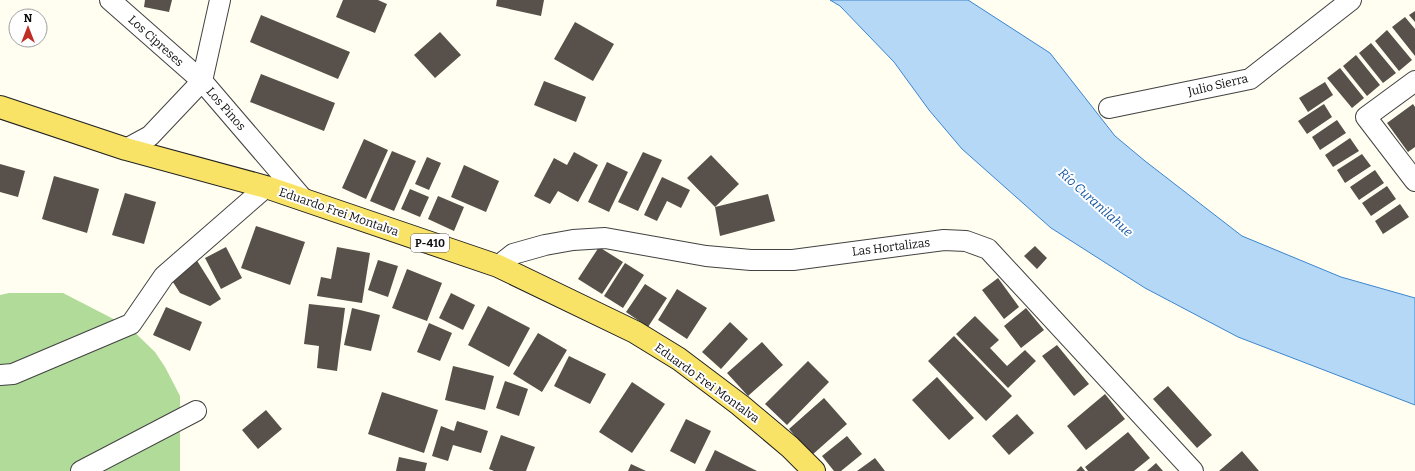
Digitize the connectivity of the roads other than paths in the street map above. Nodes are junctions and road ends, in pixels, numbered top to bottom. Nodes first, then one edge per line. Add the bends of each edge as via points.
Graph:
1 (110, 0) edge
2 (220, 0) edge
3 (1351, 0) edge
4 (202, 81) junction
5 (1415, 81) edge
6 (0, 107) edge
7 (1109, 108) dead end
8 (126, 149) junction
9 (1415, 182) edge
10 (266, 187) junction
11 (304, 200) junction
12 (498, 266) junction
13 (0, 375) edge
14 (196, 411) dead end
15 (81, 471) edge
16 (814, 471) edge
17 (1193, 471) edge

1 - 4 street, Los Cipreses
2 - 4 street, Los Pinos
3 - 7 street, Julio Sierra via 1250,79
4 - 8 street via 150,136
4 - 11 street, Los Pinos
5 - 9 street via 1366,117
6 - 8 main road, Eduardo Frei Montalva / P-410
8 - 10 main road, Eduardo Frei Montalva / P-410
10 - 11 main road, Eduardo Frei Montalva / P-410
10 - 13 street via 164,276 131,324 13,374
11 - 12 main road, Eduardo Frei Montalva / P-410
12 - 16 main road, Eduardo Frei Montalva / P-410 via 628,329 679,359 740,405
12 - 17 street, Las Hortalizas via 513,254 545,245 606,238 706,256 751,260 793,260 944,240 966,241 988,250
14 - 15 street

